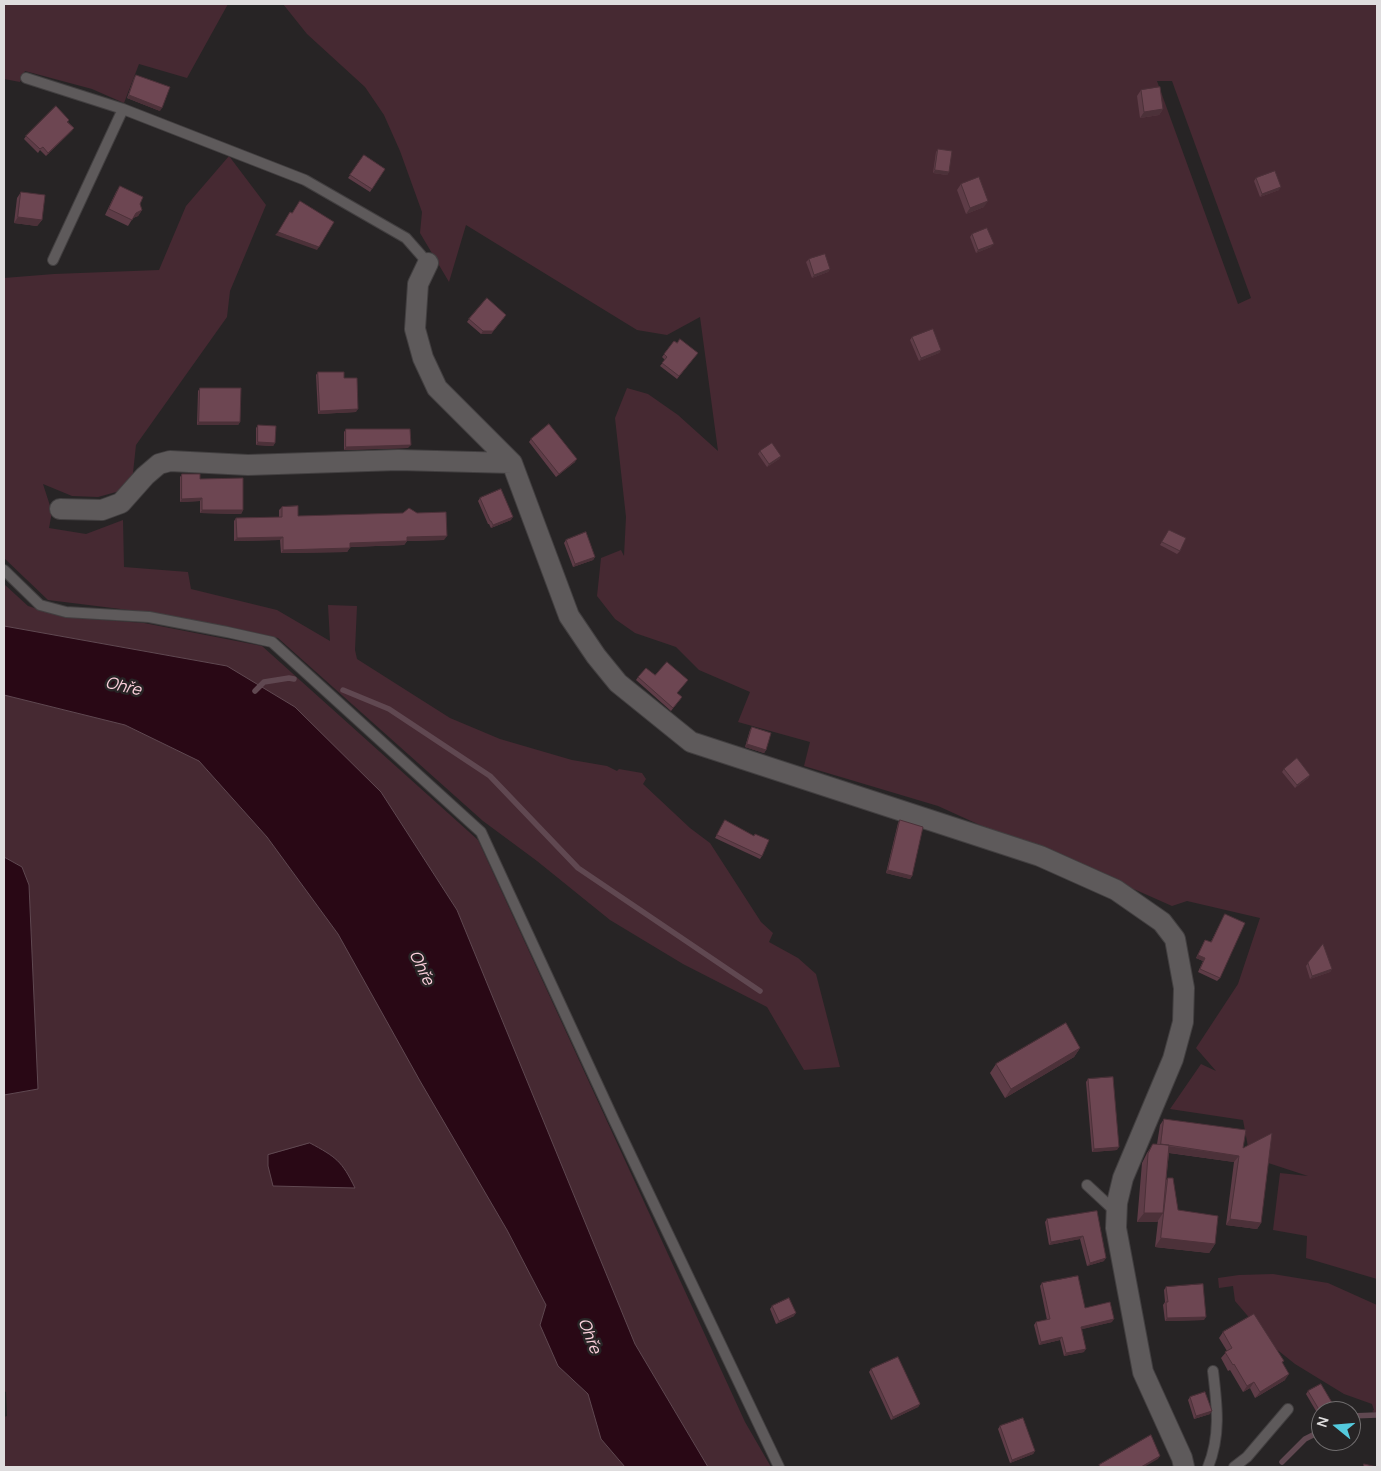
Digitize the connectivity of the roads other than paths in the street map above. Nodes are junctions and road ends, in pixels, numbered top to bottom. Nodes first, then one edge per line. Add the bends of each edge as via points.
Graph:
1 (26, 78) dead end
2 (123, 109) junction
3 (52, 260) dead end
4 (428, 264) joint
5 (512, 463) junction
6 (60, 509) dead end
7 (4, 570) edge
8 (1087, 1185) dead end
9 (1117, 1213) junction
10 (1212, 1371) dead end
11 (1288, 1409) dead end
12 (779, 1467) edge
13 (1184, 1467) edge
14 (1208, 1467) edge
15 (1234, 1467) edge

1 - 2 lane
2 - 3 lane
2 - 4 lane via 305,180 406,238
4 - 5 street via 418,284 415,329 423,358 437,388
5 - 6 street via 398,460 248,465 170,461 159,464 144,476 121,503 102,510
5 - 9 street via 569,616 618,684 691,742 1040,856 1116,890 1162,922 1176,938 1184,988 1182,1022 1173,1059 1123,1178
7 - 12 lane via 40,605 66,612 149,617 272,642 481,832
8 - 9 lane
9 - 13 street via 1116,1228 1142,1372
10 - 14 lane via 1218,1415
11 - 15 lane via 1247,1457

